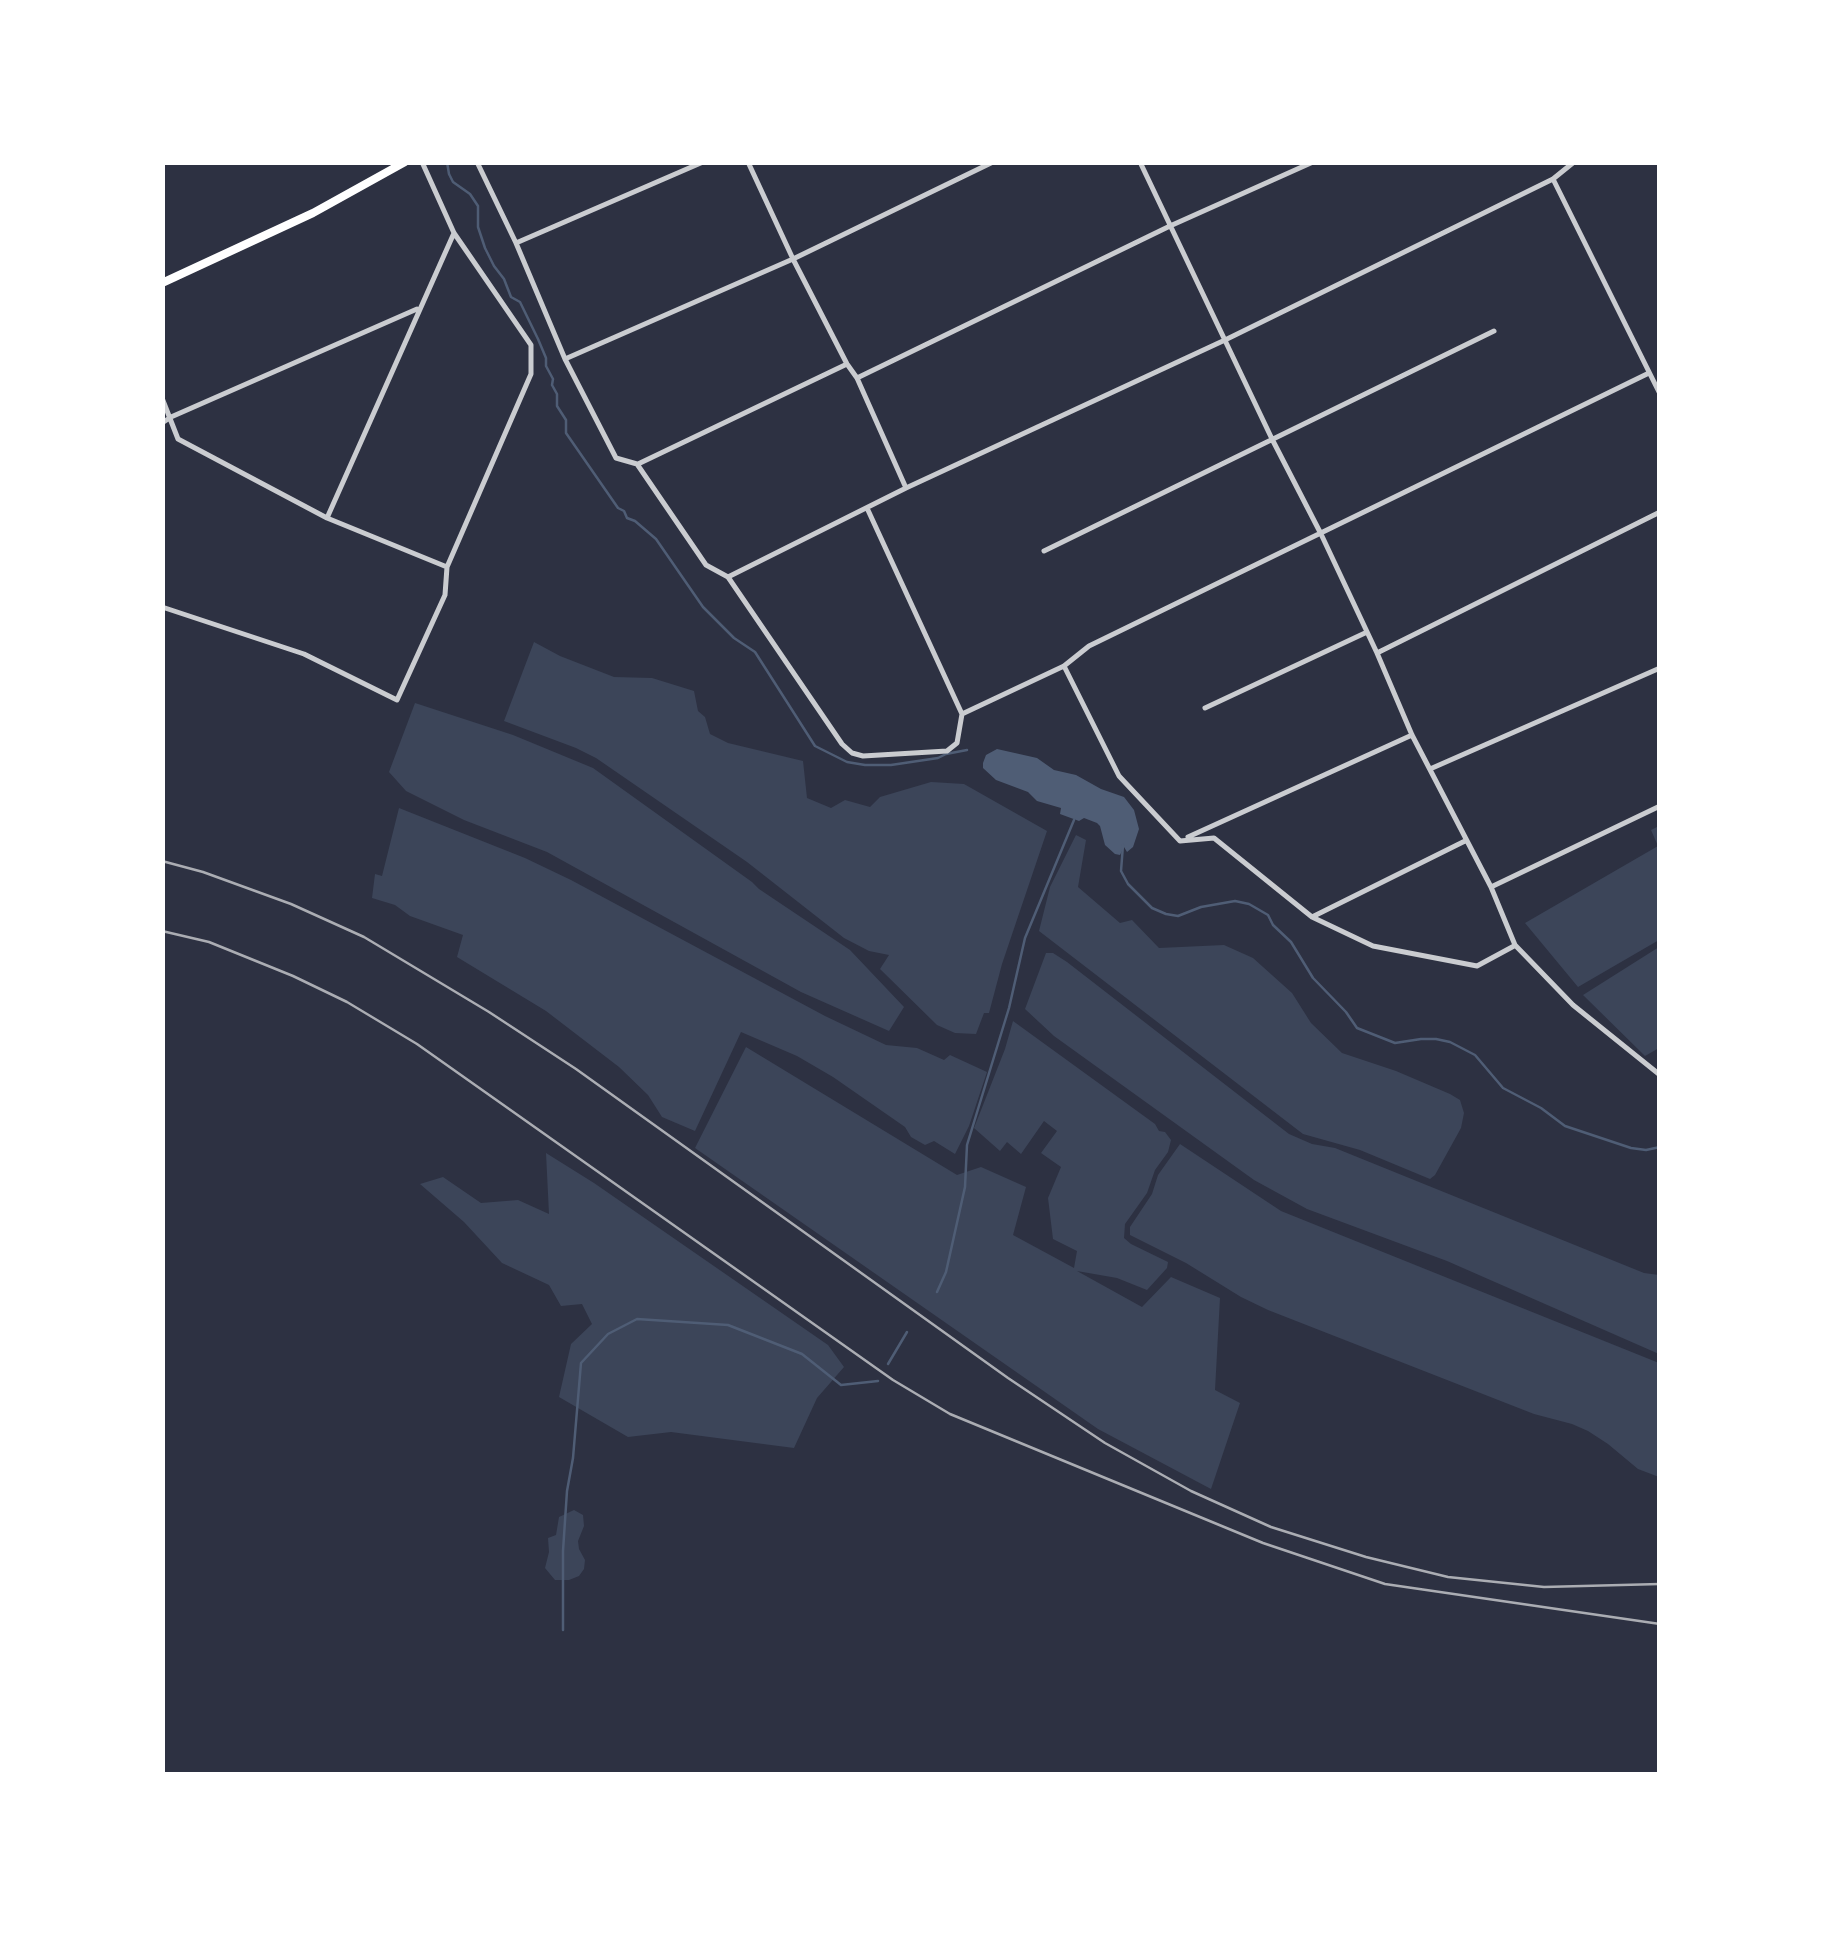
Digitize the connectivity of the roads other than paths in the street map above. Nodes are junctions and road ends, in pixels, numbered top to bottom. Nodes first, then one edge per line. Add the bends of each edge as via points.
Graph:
1 (406, 162) edge
2 (422, 162) edge
3 (477, 162) edge
4 (703, 162) edge
5 (748, 162) edge
6 (993, 162) edge
7 (1140, 162) edge
8 (1313, 162) edge
9 (1574, 162) edge
10 (1553, 179) junction
11 (1170, 226) junction
12 (454, 233) junction
13 (516, 243) junction
14 (794, 260) junction
15 (162, 283) edge
16 (420, 308) junction
17 (1494, 331) dead end
18 (1224, 340) junction
19 (566, 359) junction
20 (847, 364) junction
21 (1649, 373) junction
22 (858, 378) junction
23 (1660, 394) edge
24 (162, 398) edge
25 (171, 417) junction
26 (162, 423) edge
27 (1272, 439) junction
28 (636, 464) junction
29 (906, 488) junction
30 (867, 508) junction
31 (1660, 512) edge
32 (327, 518) junction
33 (1320, 534) junction
34 (1044, 551) dead end
35 (446, 568) junction
36 (728, 577) junction
37 (162, 607) edge
38 (1366, 633) junction
39 (1377, 653) junction
40 (1064, 666) junction
41 (1660, 668) edge
42 (1205, 708) dead end
43 (962, 714) junction
44 (1412, 735) junction
45 (1430, 769) junction
46 (1660, 806) edge
47 (1180, 840) junction
48 (1465, 841) junction
49 (1491, 888) junction
50 (1312, 917) junction
51 (1514, 946) junction
52 (1660, 1076) edge

1 - 15 main road
2 - 12 street
3 - 13 street
4 - 13 street
5 - 14 street
6 - 14 street
7 - 11 street
8 - 11 street
9 - 10 street
10 - 18 street
10 - 21 street
11 - 18 street
11 - 22 street
12 - 16 street
12 - 35 street via 531,346 531,374
13 - 19 street
14 - 19 street
14 - 20 street
16 - 25 street
16 - 32 street
17 - 27 street
18 - 27 street
18 - 29 street
19 - 28 street via 616,458
20 - 22 street
20 - 28 street
21 - 23 street
21 - 33 street
22 - 29 street
24 - 25 street
25 - 26 street
25 - 32 street via 178,439
27 - 33 street
27 - 34 street
28 - 36 street via 706,565
29 - 30 street
30 - 36 street
30 - 43 street
31 - 39 street
32 - 35 street
33 - 38 street
33 - 40 street via 1089,646
35 - 37 street via 445,594 397,700 304,654
36 - 43 street via 852,753 947,750 957,743
38 - 39 street
38 - 42 street
39 - 44 street
40 - 43 street
40 - 47 street via 1119,776
41 - 45 street
44 - 45 street
44 - 47 street
45 - 48 street
46 - 49 street
47 - 50 street via 1214,838
48 - 49 street
48 - 50 street
49 - 51 street
50 - 51 street via 1373,946 1478,966
51 - 52 street via 1572,1005

